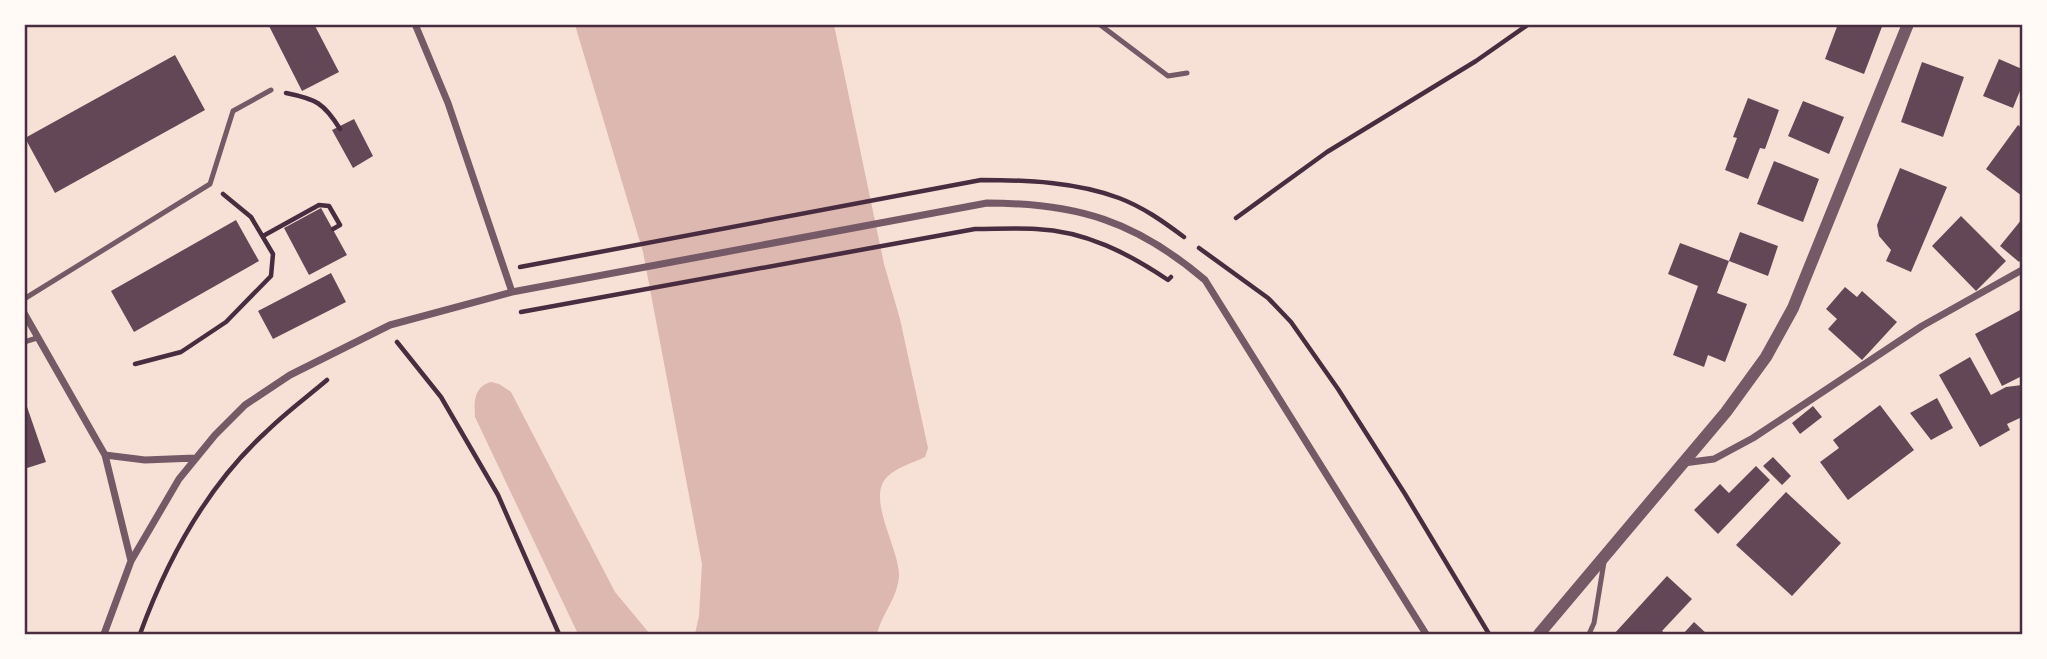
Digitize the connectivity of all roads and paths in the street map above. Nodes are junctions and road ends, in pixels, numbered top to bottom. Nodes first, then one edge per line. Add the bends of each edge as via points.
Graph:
1 (415, 24) edge
2 (1099, 24) edge
3 (1529, 24) edge
4 (1908, 24) edge
5 (1187, 73) dead end
6 (271, 90) joint
7 (340, 130) dead end
8 (210, 184) junction
9 (1071, 186) dead end
10 (1236, 218) dead end
11 (333, 229) dead end
12 (262, 236) junction
13 (1202, 250) dead end
14 (1188, 266) junction
15 (506, 270) junction
16 (2022, 270) edge
17 (512, 292) junction
18 (24, 299) edge
19 (24, 313) edge
20 (390, 325) junction
21 (37, 338) junction
22 (410, 339) dead end
23 (24, 342) edge
24 (397, 342) junction
25 (386, 347) dead end
26 (135, 364) dead end
27 (331, 376) dead end
28 (105, 455) junction
29 (195, 458) junction
30 (1683, 463) junction
31 (1605, 555) junction
32 (131, 561) junction
33 (104, 635) edge
34 (140, 635) edge
35 (559, 635) edge
36 (1426, 635) edge
37 (1489, 635) edge
38 (1539, 635) edge
39 (1589, 635) edge

1 - 15 street via 449,103
2 - 5 lane via 1168,76
3 - 10 path via 1327,152
4 - 30 street via 1793,308 1766,357
6 - 7 path via 313,98 329,111
6 - 8 lane via 233,111
8 - 12 path via 251,217
8 - 18 lane
9 - 15 path via 981,180
11 - 12 path via 340,225 329,206 320,205
12 - 26 path via 273,254 271,276 226,322 181,352
13 - 37 path via 1292,321
14 - 17 street via 1150,239 1103,218 1030,203 987,203
14 - 17 path via 1168,280 1134,257 1061,232 975,229 516,313
14 - 36 street via 1217,296
15 - 17 street
16 - 30 street via 1922,326 1753,438 1714,460
17 - 20 street
19 - 21 street
20 - 24 path
20 - 29 street via 290,374 245,405
21 - 23 lane
21 - 28 street
22 - 24 path
24 - 25 path
24 - 35 path via 440,397 498,495
27 - 34 path via 264,433 227,475 188,529
28 - 29 street via 145,460
28 - 32 street
29 - 32 street
30 - 31 street
31 - 38 street
31 - 39 lane
32 - 33 street

